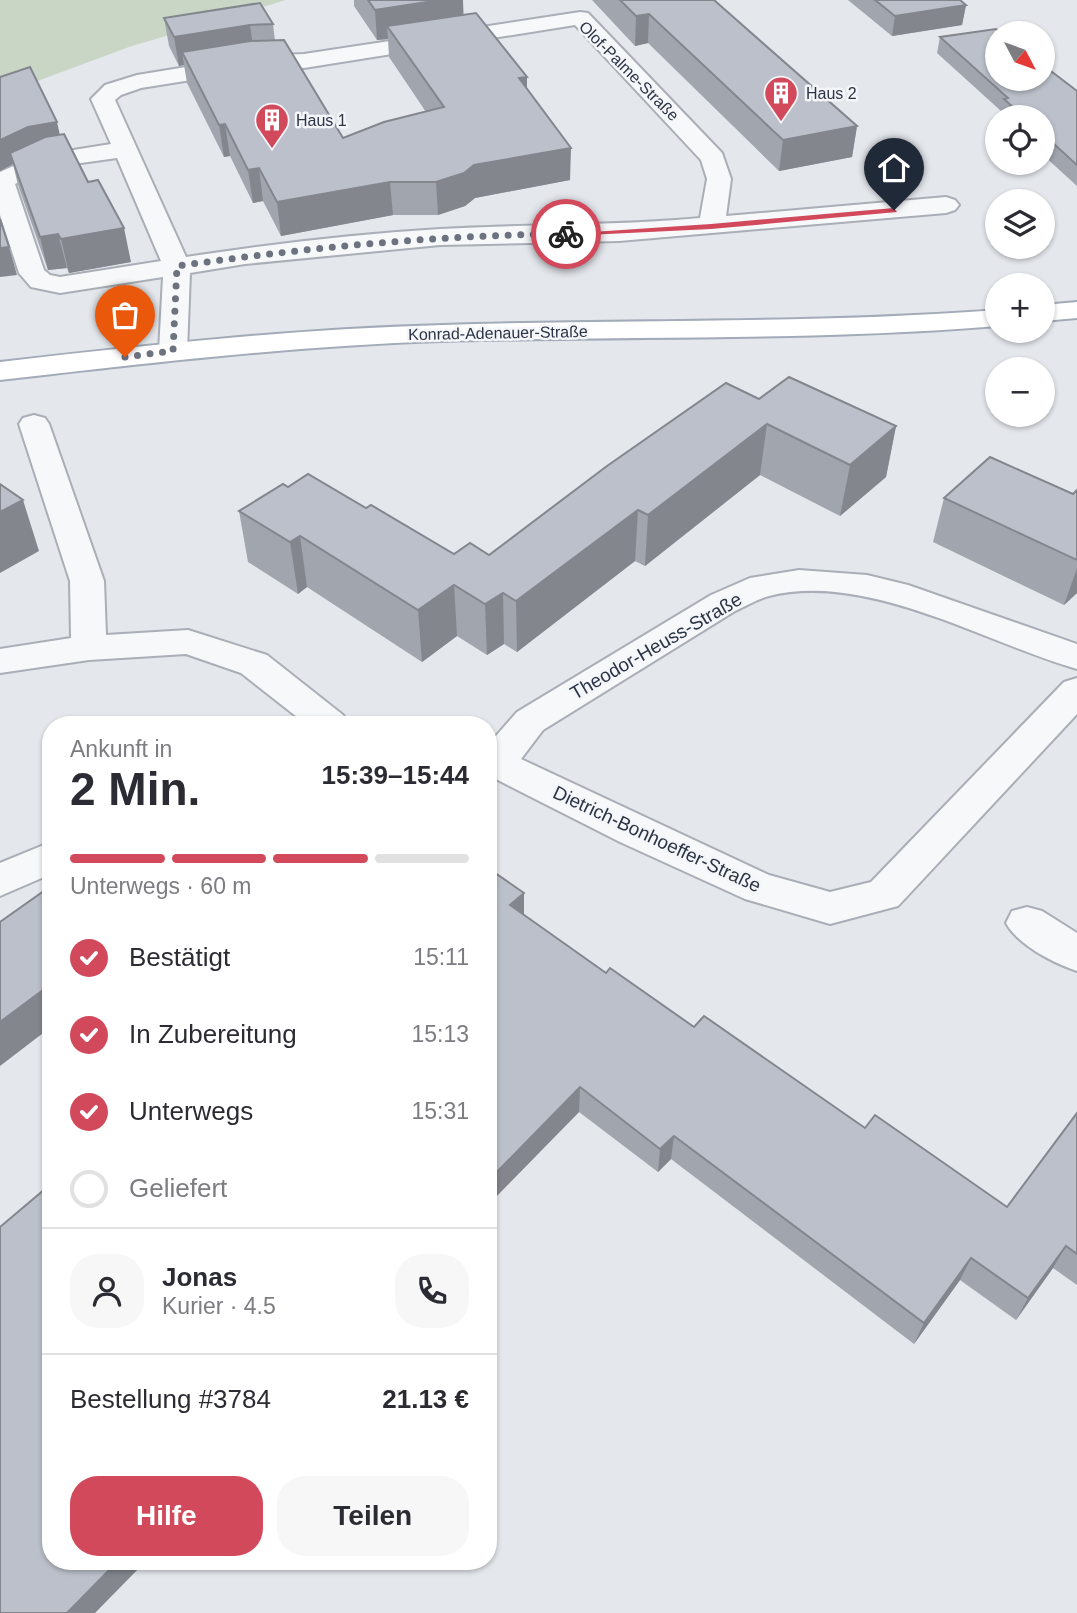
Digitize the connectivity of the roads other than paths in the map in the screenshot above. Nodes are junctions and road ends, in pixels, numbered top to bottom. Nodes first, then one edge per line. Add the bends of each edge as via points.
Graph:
1 (127, 149) junction
2 (946, 205) dead end
3 (711, 227) junction
4 (177, 266) junction
5 (1077, 310) edge
6 (1055, 312) edge
7 (985, 318) edge
8 (173, 351) junction
9 (0, 372) edge
10 (34, 424) dead end
11 (89, 648) junction
12 (1077, 657) edge
13 (0, 661) edge
14 (1077, 691) edge
15 (320, 716) edge
16 (497, 756) edge
17 (497, 762) edge
18 (42, 861) edge
19 (0, 880) edge
20 (1027, 923) dead end
21 (1077, 954) edge

1 - 3 street, Olof-Palme-Straße via 103,99 113,90 137,82 580,18 713,158 719,179
1 - 4 street, Olof-Palme-Straße
1 - 4 street via 38,162 2,182 32,273 40,281 60,285
2 - 3 street
3 - 4 street via 440,237
4 - 8 street, Olof-Palme-Straße
5 - 6 main road
7 - 8 main road, Konrad-Adenauer-Straße via 883,325 441,333
8 - 9 main road, Konrad-Adenauer-Straße
10 - 11 street via 87,581
11 - 13 street
11 - 15 street via 188,642 254,664
12 - 16 street, Theodor-Heuss-Straße via 908,596 867,586 799,581 762,586 723,603 530,721
14 - 17 street, Dietrich-Bonhoeffer-Straße via 884,895 830,908 759,888
18 - 19 street
20 - 21 street

